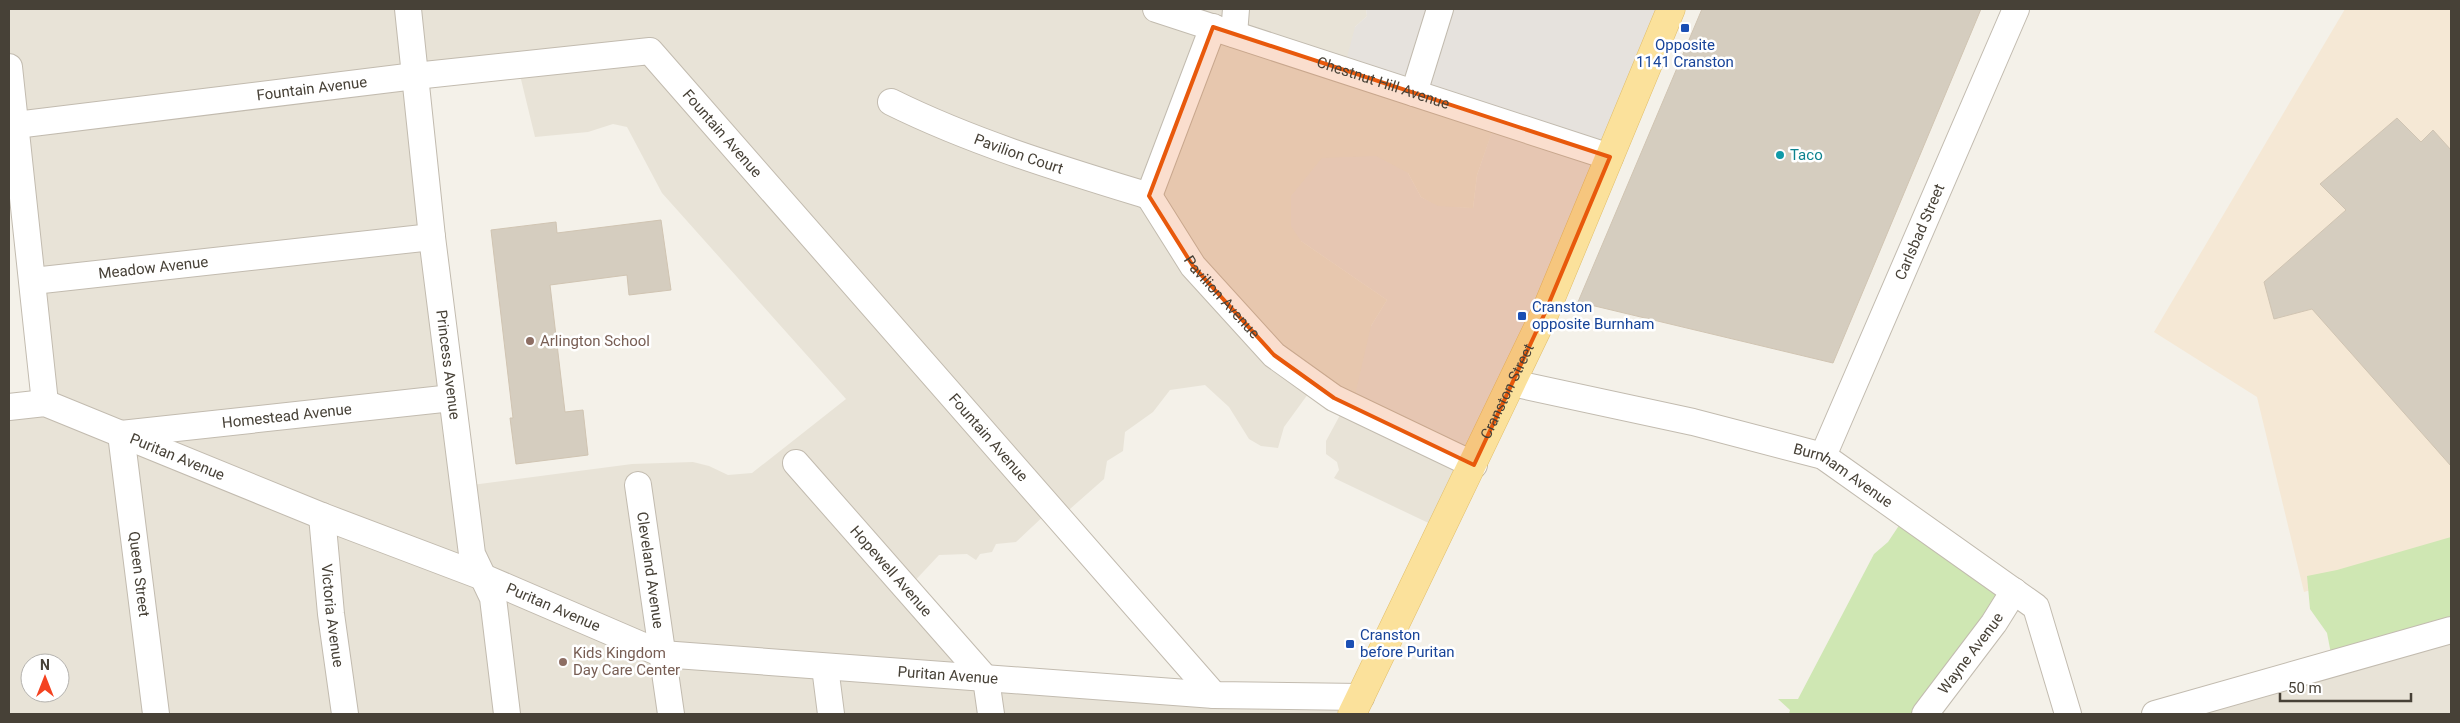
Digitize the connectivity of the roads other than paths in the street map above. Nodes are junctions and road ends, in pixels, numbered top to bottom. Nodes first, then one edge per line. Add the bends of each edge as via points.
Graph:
1 (408, 9) edge
2 (1156, 9) edge
3 (1440, 9) edge
4 (1671, 9) edge
5 (2016, 9) edge
6 (1228, 23) edge
7 (9, 67) edge
8 (416, 76) junction
9 (1414, 93) junction
10 (891, 102) dead end
11 (16, 125) junction
12 (1610, 157) junction
13 (1149, 196) junction
14 (432, 237) junction
15 (33, 281) junction
16 (1512, 382) junction
17 (452, 398) junction
18 (44, 403) junction
19 (9, 407) edge
20 (121, 434) junction
21 (1823, 456) junction
22 (796, 463) dead end
23 (1474, 465) junction
24 (638, 485) dead end
25 (322, 516) junction
26 (483, 577) junction
27 (2014, 591) junction
28 (2451, 630) edge
29 (662, 654) junction
30 (825, 667) junction
31 (986, 680) junction
32 (1214, 695) junction
33 (1357, 706) edge
34 (156, 714) edge
35 (345, 714) edge
36 (507, 714) edge
37 (670, 714) edge
38 (831, 714) edge
39 (991, 714) edge
40 (1925, 714) edge
41 (2068, 714) edge
42 (2155, 714) edge

1 - 8 street, Princess Avenue
2 - 6 street, Chestnut Hill Avenue
3 - 9 street
4 - 12 main road, Cranston Street
5 - 21 street, Carlsbad Street
6 - 9 street, Chestnut Hill Avenue
6 - 13 street
7 - 11 street
8 - 11 street, Fountain Avenue
8 - 14 street, Princess Avenue
8 - 32 street, Fountain Avenue via 650,52
9 - 12 street, Chestnut Hill Avenue
10 - 13 street, Pavilion Court via 935,124 1018,156
11 - 15 street
12 - 16 main road, Cranston Street via 1544,315
13 - 23 street, Pavilion Avenue via 1192,266 1274,355 1334,398
14 - 15 street, Meadow Avenue
14 - 17 street, Princess Avenue
15 - 18 street
16 - 21 street, Burnham Avenue via 1694,422
16 - 23 main road, Cranston Street
17 - 20 street, Homestead Avenue
17 - 26 street, Princess Avenue via 472,554
18 - 19 street
18 - 20 street, Puritan Avenue
20 - 25 street, Puritan Avenue
20 - 34 street, Queen Street
21 - 27 street, Burnham Avenue
22 - 31 street, Hopewell Avenue
23 - 33 main road, Cranston Street
24 - 29 street, Cleveland Avenue
25 - 26 street, Puritan Avenue
25 - 35 street, Victoria Avenue
26 - 29 street, Puritan Avenue
26 - 36 street, Princess Avenue via 493,598
27 - 40 street, Wayne Avenue via 1994,623
27 - 41 street, Burnham Avenue via 2036,607
28 - 42 street
29 - 30 street, Puritan Avenue
29 - 37 street, Cleveland Avenue
30 - 31 street, Puritan Avenue
30 - 38 street
31 - 32 street, Puritan Avenue
31 - 39 street
32 - 33 street, Puritan Avenue

